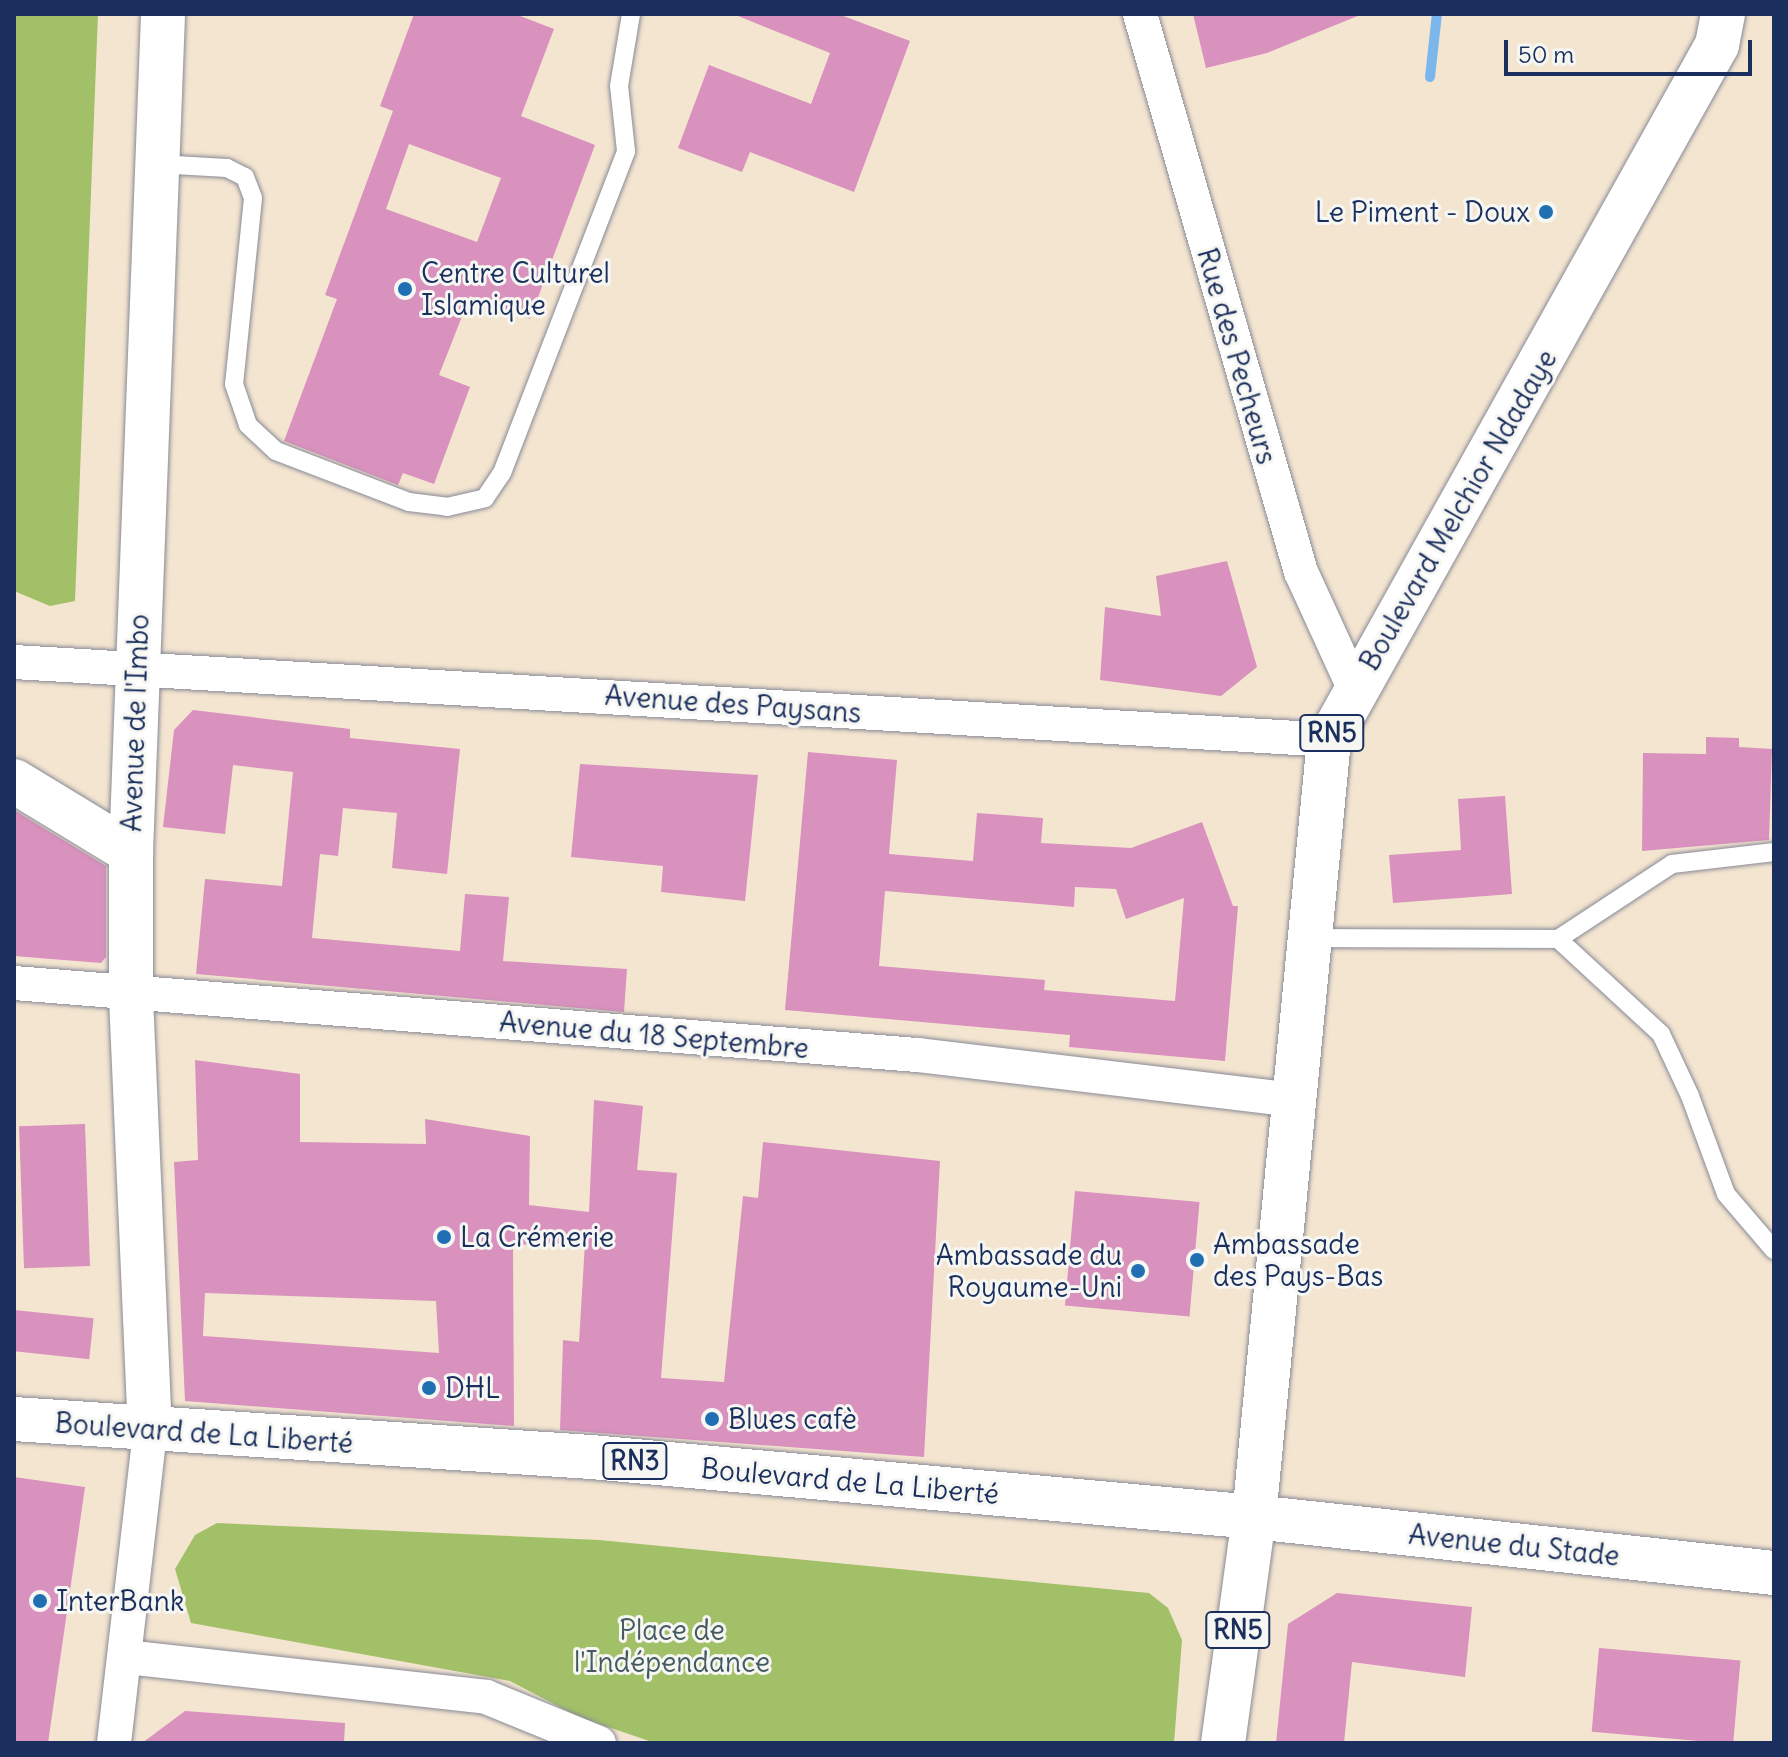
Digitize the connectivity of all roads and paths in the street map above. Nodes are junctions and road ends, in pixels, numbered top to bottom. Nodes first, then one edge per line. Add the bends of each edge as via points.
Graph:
1 (163, 14) edge
2 (631, 14) edge
3 (1140, 14) edge
4 (1753, 14) edge
5 (1720, 30) edge
6 (157, 164) junction
7 (14, 662) edge
8 (137, 667) junction
9 (1355, 690) junction
10 (1329, 740) junction
11 (14, 781) edge
12 (131, 852) junction
13 (1774, 852) edge
14 (1309, 938) junction
15 (1558, 939) junction
16 (14, 983) edge
17 (131, 994) junction
18 (1293, 1100) junction
19 (1774, 1250) edge
20 (14, 1419) edge
21 (150, 1432) junction
22 (1254, 1517) junction
23 (1774, 1573) edge
24 (126, 1657) junction
25 (114, 1743) edge
26 (599, 1743) edge
27 (1223, 1743) edge

1 - 6 main road, Avenue de l'Imbo
2 - 6 lane via 619,86 626,151 502,473 485,498 447,507 409,502 276,451 248,425 234,384 253,198 245,177 227,168
3 - 9 street, Rue des Pecheurs via 1288,532
4 - 5 main road, RN5
5 - 9 main road, Boulevard Melchior Ndadaye / RN5
6 - 8 main road, Avenue de l'Imbo
7 - 8 street, Avenue des Paysans
8 - 10 street, Avenue des Paysans
8 - 12 main road, Avenue de l'Imbo
9 - 10 main road, Boulevard Melchior Ndadaye / RN5
10 - 14 main road, Boulevard Melchior Ndadaye / RN5
11 - 12 main road
12 - 17 main road, Avenue de l'Imbo
13 - 15 lane via 1672,864
14 - 15 lane
14 - 18 main road, Boulevard Melchior Ndadaye / RN5
15 - 19 lane via 1661,1034 1726,1194
16 - 17 street, Avenue du 18 Septembre
17 - 18 street, Avenue du 18 Septembre via 917,1055
17 - 21 main road, Avenue de l'Imbo
18 - 22 main road, Boulevard Melchior Ndadaye / RN5
20 - 21 main road, Boulevard de La Liberté / RN3
21 - 22 main road, Boulevard de La Liberté / RN3 via 591,1457
21 - 24 street
22 - 23 main road, Avenue du Stade
22 - 27 main road, RN5
24 - 25 street
24 - 26 street via 486,1697

